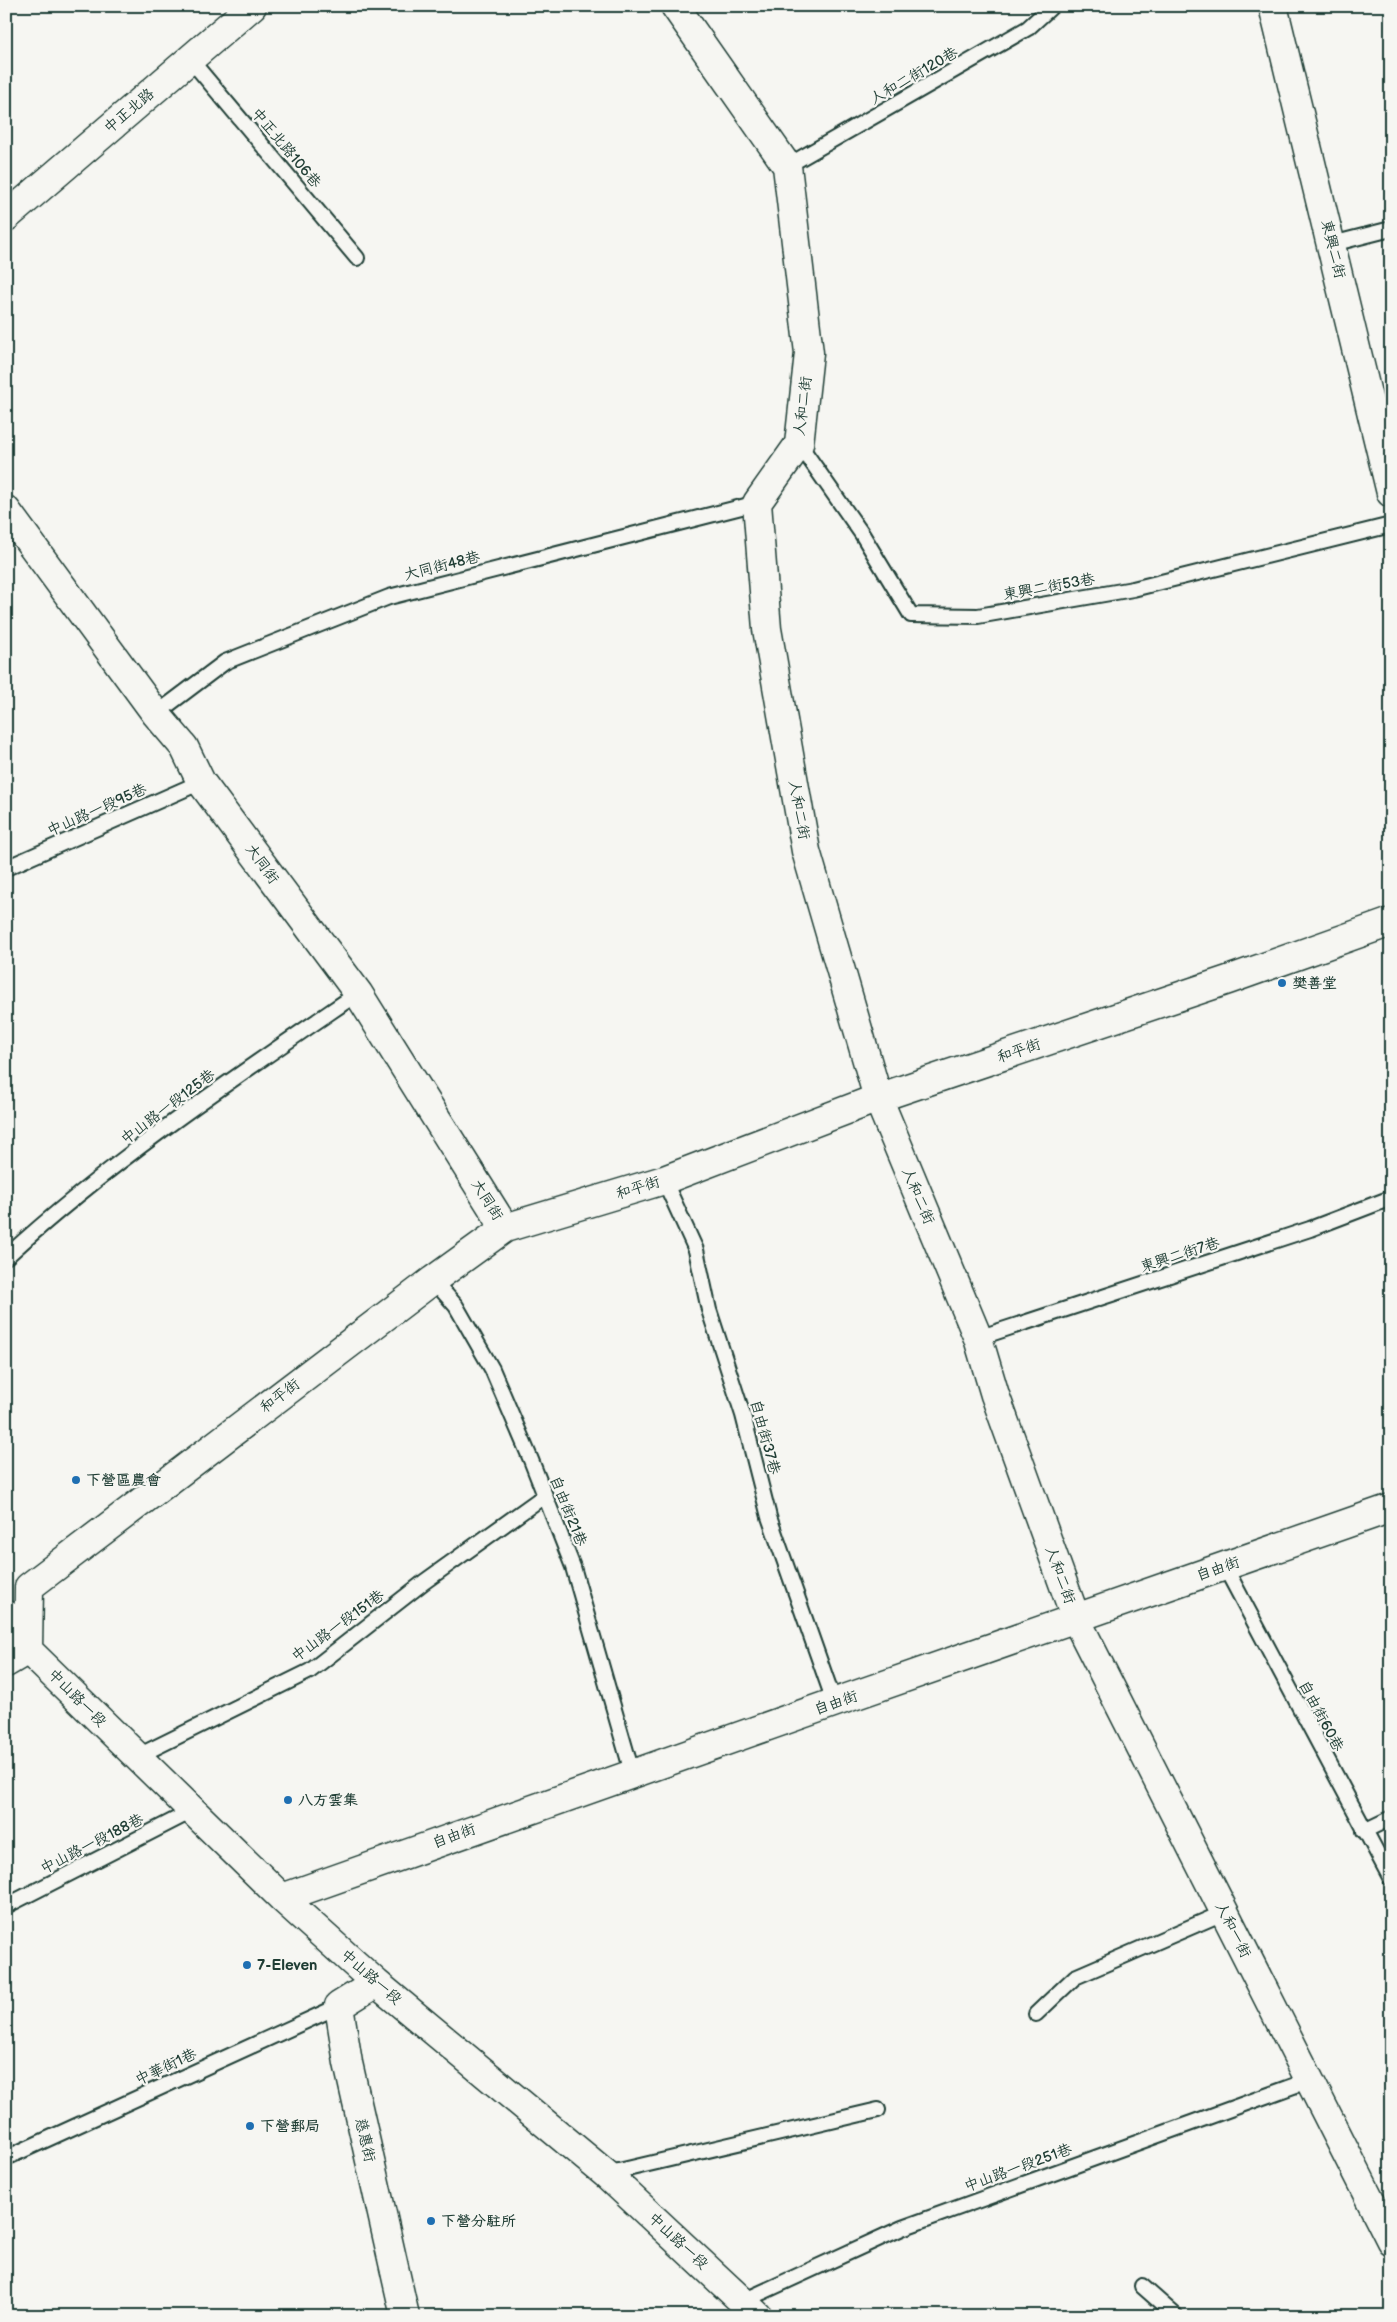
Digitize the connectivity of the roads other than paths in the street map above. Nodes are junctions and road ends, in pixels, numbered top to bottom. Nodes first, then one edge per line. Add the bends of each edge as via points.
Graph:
1 (252, 6) edge
2 (675, 6) edge
3 (1052, 6) edge
4 (1273, 6) edge
5 (190, 59) junction
6 (787, 166) junction
7 (6, 218) edge
8 (1391, 229) edge
9 (1332, 244) junction
10 (357, 258) dead end
11 (799, 444) junction
12 (1391, 493) edge
13 (757, 503) junction
14 (6, 510) edge
15 (1391, 525) edge
16 (156, 714) junction
17 (201, 782) junction
18 (6, 868) edge
19 (1391, 922) edge
20 (358, 993) junction
21 (878, 1098) junction
22 (664, 1180) junction
23 (1391, 1198) edge
24 (505, 1228) junction
25 (6, 1257) edge
26 (433, 1280) junction
27 (978, 1338) junction
28 (544, 1496) junction
29 (1391, 1508) edge
30 (1225, 1566) junction
31 (6, 1615) edge
32 (1076, 1618) junction
33 (17, 1656) edge
34 (835, 1704) junction
35 (136, 1757) junction
36 (632, 1772) junction
37 (192, 1811) junction
38 (1391, 1818) edge
39 (1364, 1831) junction
40 (1391, 1879) edge
41 (282, 1898) junction
42 (6, 1906) edge
43 (1223, 1913) junction
44 (376, 1982) junction
45 (339, 2006) junction
46 (1036, 2014) dead end
47 (1310, 2080) junction
48 (878, 2110) dead end
49 (6, 2158) edge
50 (606, 2174) junction
51 (1391, 2241) edge
52 (1142, 2286) dead end
53 (750, 2308) edge
54 (404, 2316) edge
55 (1176, 2316) edge

1 - 5 street, 中正北路
2 - 6 street, 人和二街
3 - 6 lane, 人和二街120巷 via 1028,28
4 - 9 street, 東興二街
5 - 7 street, 中正北路
5 - 10 lane, 中正北路106巷
6 - 11 street, 人和二街 via 809,353
8 - 9 lane
9 - 12 street, 東興二街
11 - 13 street, 人和二街
11 - 15 lane, 東興二街53巷 via 862,534 911,615 978,616 1133,589
13 - 16 lane, 大同街48巷 via 389,597 226,662
13 - 21 street, 人和二街 via 767,629 806,851
14 - 16 street, 大同街
16 - 17 street, 大同街 via 184,747
17 - 18 lane, 中山路一段95巷
17 - 20 street, 大同街
19 - 21 street, 和平街
20 - 24 street, 大同街
20 - 25 lane, 中山路一段125巷 via 206,1097 53,1214
21 - 22 street, 和平街
21 - 27 street, 人和二街
22 - 24 street, 和平街
22 - 34 lane, 自由街37巷 via 696,1250 709,1310 743,1415 769,1517
23 - 27 lane, 東興二街7巷 via 1310,1229
24 - 26 street, 和平街
26 - 28 lane, 自由街21巷 via 456,1306 492,1369
26 - 33 street, 和平街 via 29,1587
27 - 32 street, 人和二街 via 995,1395
28 - 35 lane, 中山路一段151巷 via 424,1582 310,1671
28 - 36 lane, 自由街21巷 via 572,1567
29 - 30 street, 自由街
30 - 32 street, 自由街
30 - 39 lane, 自由街60巷
31 - 33 street, 中山路一段
32 - 34 street, 自由街
32 - 43 street, 人和一街
33 - 35 street, 中山路一段
34 - 36 street, 自由街
35 - 37 street, 中山路一段
36 - 41 street, 自由街
37 - 41 street, 中山路一段
37 - 42 lane, 中山路一段188巷
38 - 39 lane
39 - 40 lane, 自由街60巷
41 - 44 street, 中山路一段
43 - 46 lane via 1075,1977
43 - 47 street, 人和一街
44 - 45 street
44 - 50 street, 中山路一段
45 - 49 lane, 中華街1巷
45 - 54 street, 慈惠街 via 348,2062
47 - 51 street, 人和一街
47 - 53 lane, 中山路一段251巷 via 902,2228
48 - 50 lane
50 - 53 street, 中山路一段
52 - 55 lane

